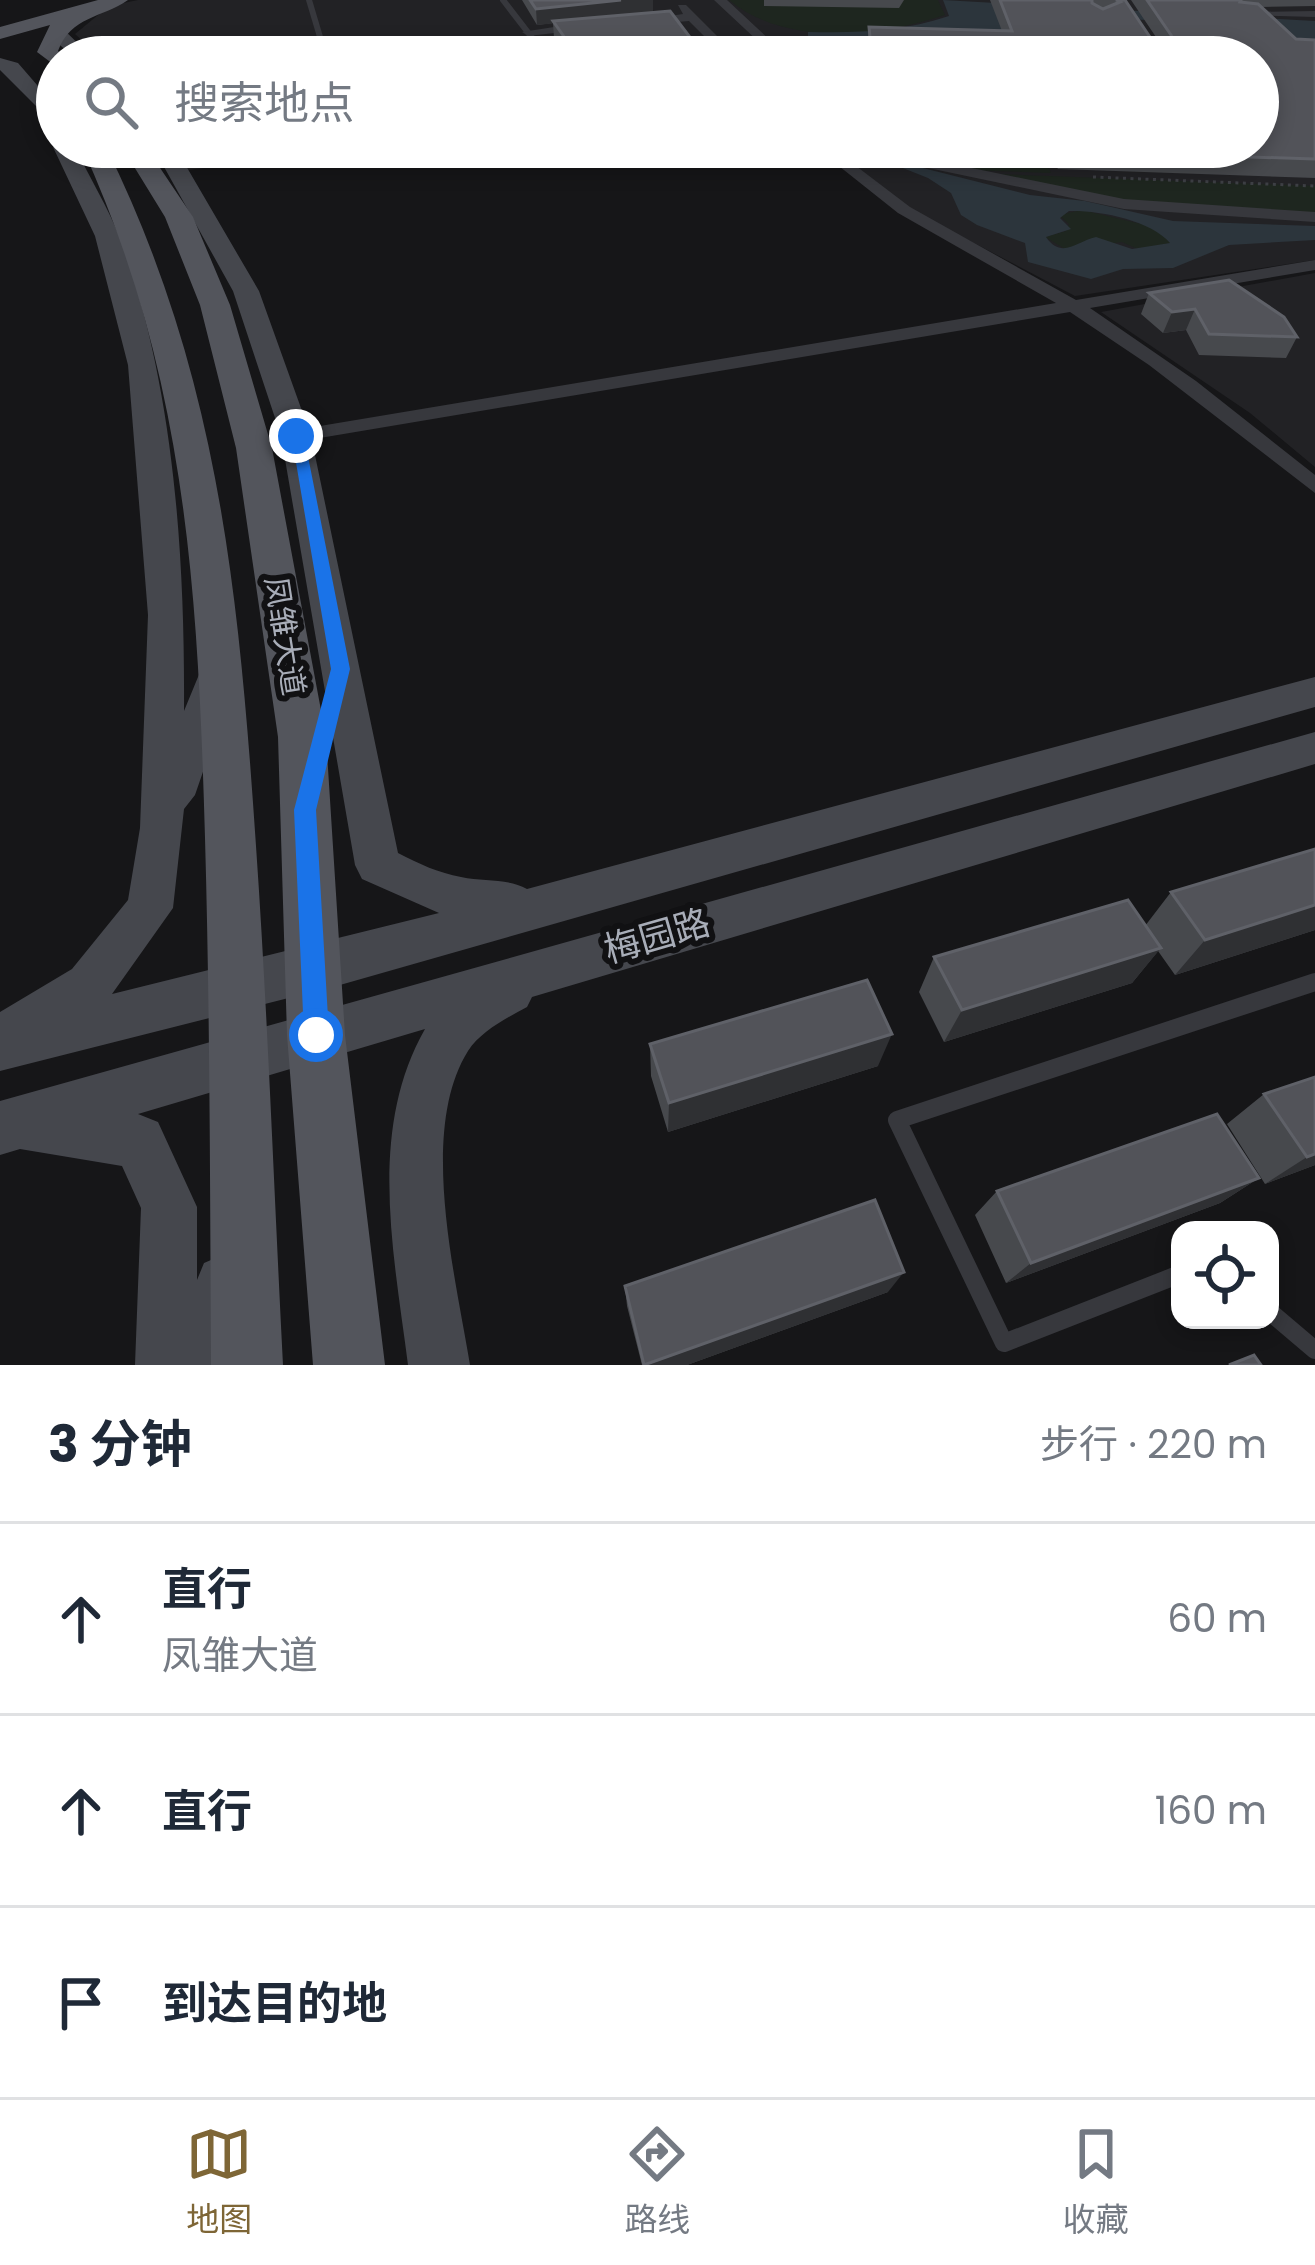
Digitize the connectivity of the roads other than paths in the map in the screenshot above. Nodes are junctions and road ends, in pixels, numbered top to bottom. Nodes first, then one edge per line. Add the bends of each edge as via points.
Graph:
1 (119, 0) edge
2 (309, 0) edge
3 (502, 0) edge
4 (658, 0) edge
5 (675, 0) edge
6 (720, 0) edge
7 (89, 5) edge
8 (1315, 14) edge
9 (1244, 15) edge
10 (692, 16) junction
11 (674, 18) junction
12 (628, 22) edge
13 (599, 25) edge
14 (7, 29) edge
15 (55, 31) junction
16 (528, 32) junction
17 (55, 36) edge
18 (55, 36) edge
19 (320, 36) edge
20 (531, 36) edge
21 (691, 36) edge
22 (712, 36) edge
23 (759, 36) edge
24 (36, 47) edge
25 (36, 60) edge
26 (0, 61) edge
27 (36, 97) edge
28 (98, 168) edge
29 (106, 168) edge
30 (120, 168) edge
31 (176, 168) edge
32 (844, 168) edge
33 (948, 168) edge
34 (1315, 217) edge
35 (1315, 265) edge
36 (1073, 307) junction
37 (142, 365) junction
38 (296, 436) junction
39 (196, 438) junction
40 (1315, 486) edge
41 (221, 664) junction
42 (340, 669) junction
43 (1315, 692) edge
44 (1315, 748) edge
45 (305, 810) junction
46 (162, 828) junction
47 (558, 902) junction
48 (569, 961) junction
49 (313, 969) junction
50 (1315, 982) edge
51 (236, 986) junction
52 (316, 1035) junction
53 (0, 1043) edge
54 (237, 1059) junction
55 (2, 1128) edge
56 (242, 1221) junction
57 (1171, 1278) edge
58 (1279, 1320) edge
59 (1315, 1350) edge
60 (434, 1354) edge
61 (166, 1365) edge
62 (202, 1365) edge
63 (247, 1365) edge
64 (349, 1365) edge
65 (1305, 1365) edge

1 - 7 main road
2 - 19 lane
3 - 16 lane
4 - 11 street
5 - 10 street
6 - 23 street
7 - 14 main road
7 - 15 main road
8 - 9 street
10 - 11 street
10 - 22 street
11 - 12 street
11 - 21 street
13 - 16 street
14 - 24 main road
15 - 17 main road
15 - 18 street
16 - 20 lane
25 - 26 main road
26 - 27 street
28 - 37 street via 107,236
29 - 39 main road, 凤雏大道 via 166,315
30 - 45 main road, 凤雏大道 via 179,217 215,305 254,448 302,737
31 - 38 street via 245,291
32 - 36 street
33 - 34 street via 1124,204
35 - 36 street
36 - 38 street
36 - 40 street
37 - 39 street
37 - 46 street via 166,615
38 - 42 street
39 - 41 main road, 凤雏大道
41 - 46 street
41 - 51 main road, 凤雏大道
42 - 45 street
42 - 47 street via 378,865 427,892 470,903
43 - 47 street, 梅园路
44 - 48 street, 梅园路
45 - 49 main road, 凤雏大道
46 - 53 street via 150,908 89,985
47 - 49 street, 梅园路
48 - 52 street, 梅园路
48 - 60 street via 453,1029 431,1066 417,1116
49 - 51 street, 梅园路
49 - 52 main road, 凤雏大道
50 - 57 lane via 897,1120 1004,1343
51 - 53 street, 梅园路
51 - 54 main road, 凤雏大道
52 - 54 street, 梅园路
52 - 64 main road, 凤雏大道
54 - 55 street, 梅园路
54 - 56 main road, 凤雏大道
55 - 61 street via 139,1142 169,1207
56 - 62 street
56 - 63 main road, 凤雏大道
58 - 59 lane
59 - 65 lane

